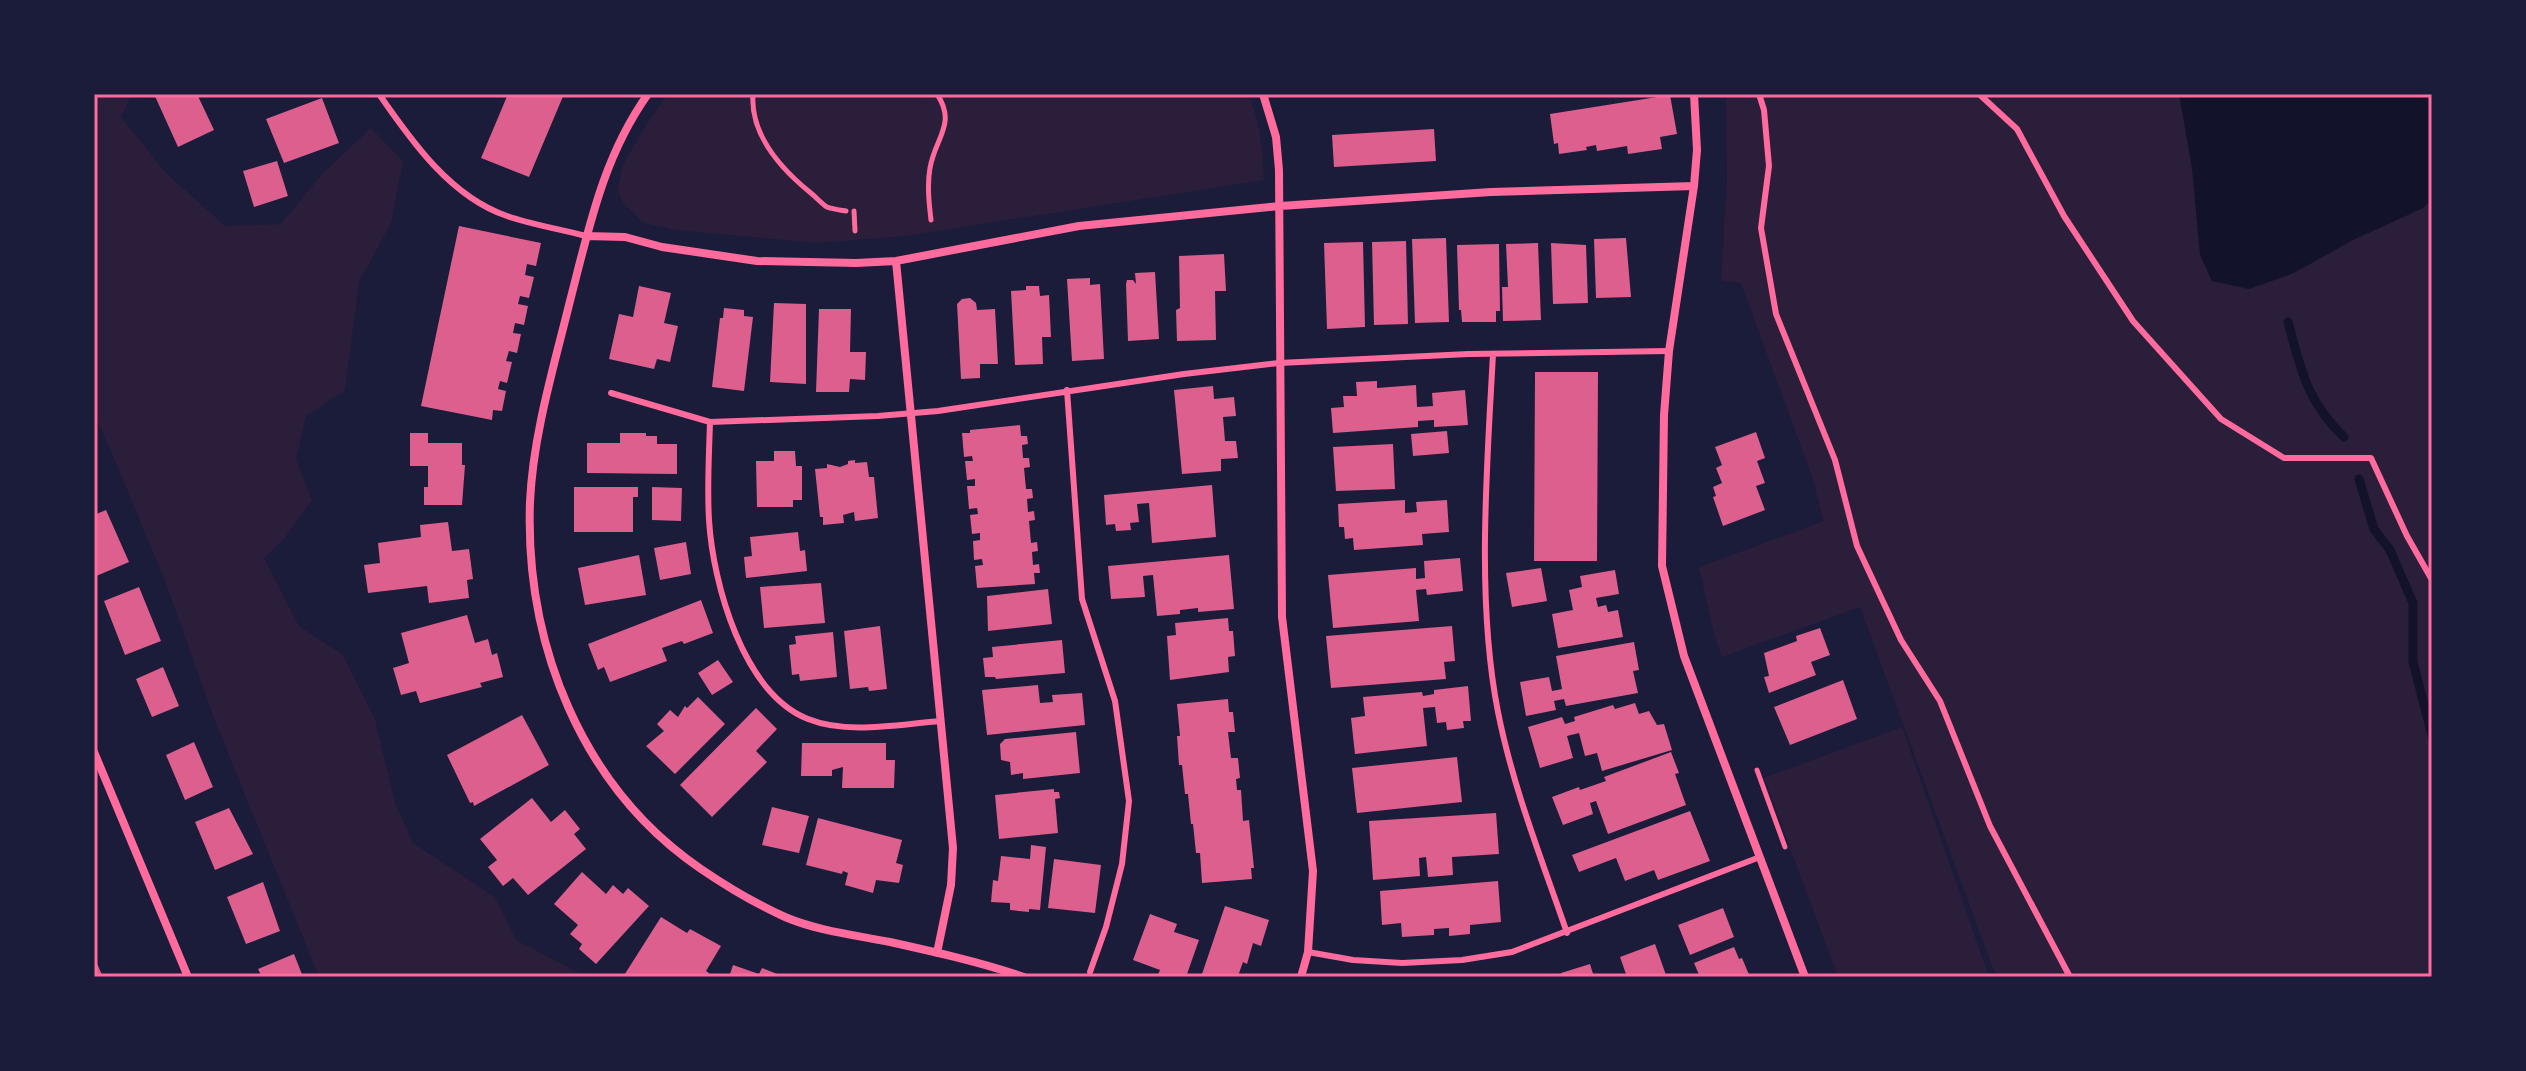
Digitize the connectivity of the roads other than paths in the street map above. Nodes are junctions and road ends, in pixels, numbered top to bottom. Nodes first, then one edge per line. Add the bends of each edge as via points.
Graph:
1 (379, 94) edge
2 (648, 94) edge
3 (1263, 94) edge
4 (1694, 94) edge
5 (1759, 94) edge
6 (1979, 94) edge
7 (1694, 186) junction
8 (1280, 206) junction
9 (586, 236) junction
10 (896, 261) junction
11 (1669, 351) junction
12 (1493, 354) junction
13 (1279, 363) junction
14 (1067, 390) junction
15 (611, 393) dead end
16 (911, 413) junction
17 (710, 422) junction
18 (2432, 580) edge
19 (941, 721) junction
20 (94, 752) edge
21 (1760, 857) junction
22 (1567, 933) junction
23 (1308, 952) junction
24 (937, 953) junction
25 (1090, 972) dead end
26 (188, 977) edge
27 (1024, 977) edge
28 (1301, 977) edge
29 (1805, 977) edge
30 (2070, 977) edge

1 - 9 lane via 446,179 472,199 505,216
2 - 9 street via 608,164
3 - 8 street via 1276,137
4 - 7 street
5 - 30 lane via 1769,166 1761,228 1776,314 1835,460 1857,546 1901,640 1940,701 1990,826
6 - 18 lane via 2017,129 2064,216 2133,321 2221,419 2284,458 2371,458
7 - 8 street
7 - 11 street
8 - 10 street via 1079,226
8 - 13 street
9 - 10 street via 625,237 757,261
9 - 24 street via 547,399 530,499 537,609 551,667 571,713 629,805 666,843 702,869 785,917
10 - 16 street
11 - 12 lane
11 - 21 street via 1662,566 1684,656
12 - 13 lane
12 - 22 lane via 1486,535 1490,660 1510,767
13 - 14 lane
13 - 23 street via 1282,617 1313,871
14 - 16 lane
14 - 25 lane via 1082,599 1115,701 1129,801 1122,864
15 - 17 lane
16 - 17 lane
16 - 19 street
17 - 19 lane via 709,521 717,571 749,664 783,704 806,719 847,727
19 - 24 street via 953,848
20 - 26 street
21 - 22 lane
21 - 29 street
22 - 23 lane via 1512,952 1462,960 1402,963
23 - 28 street
24 - 27 street

